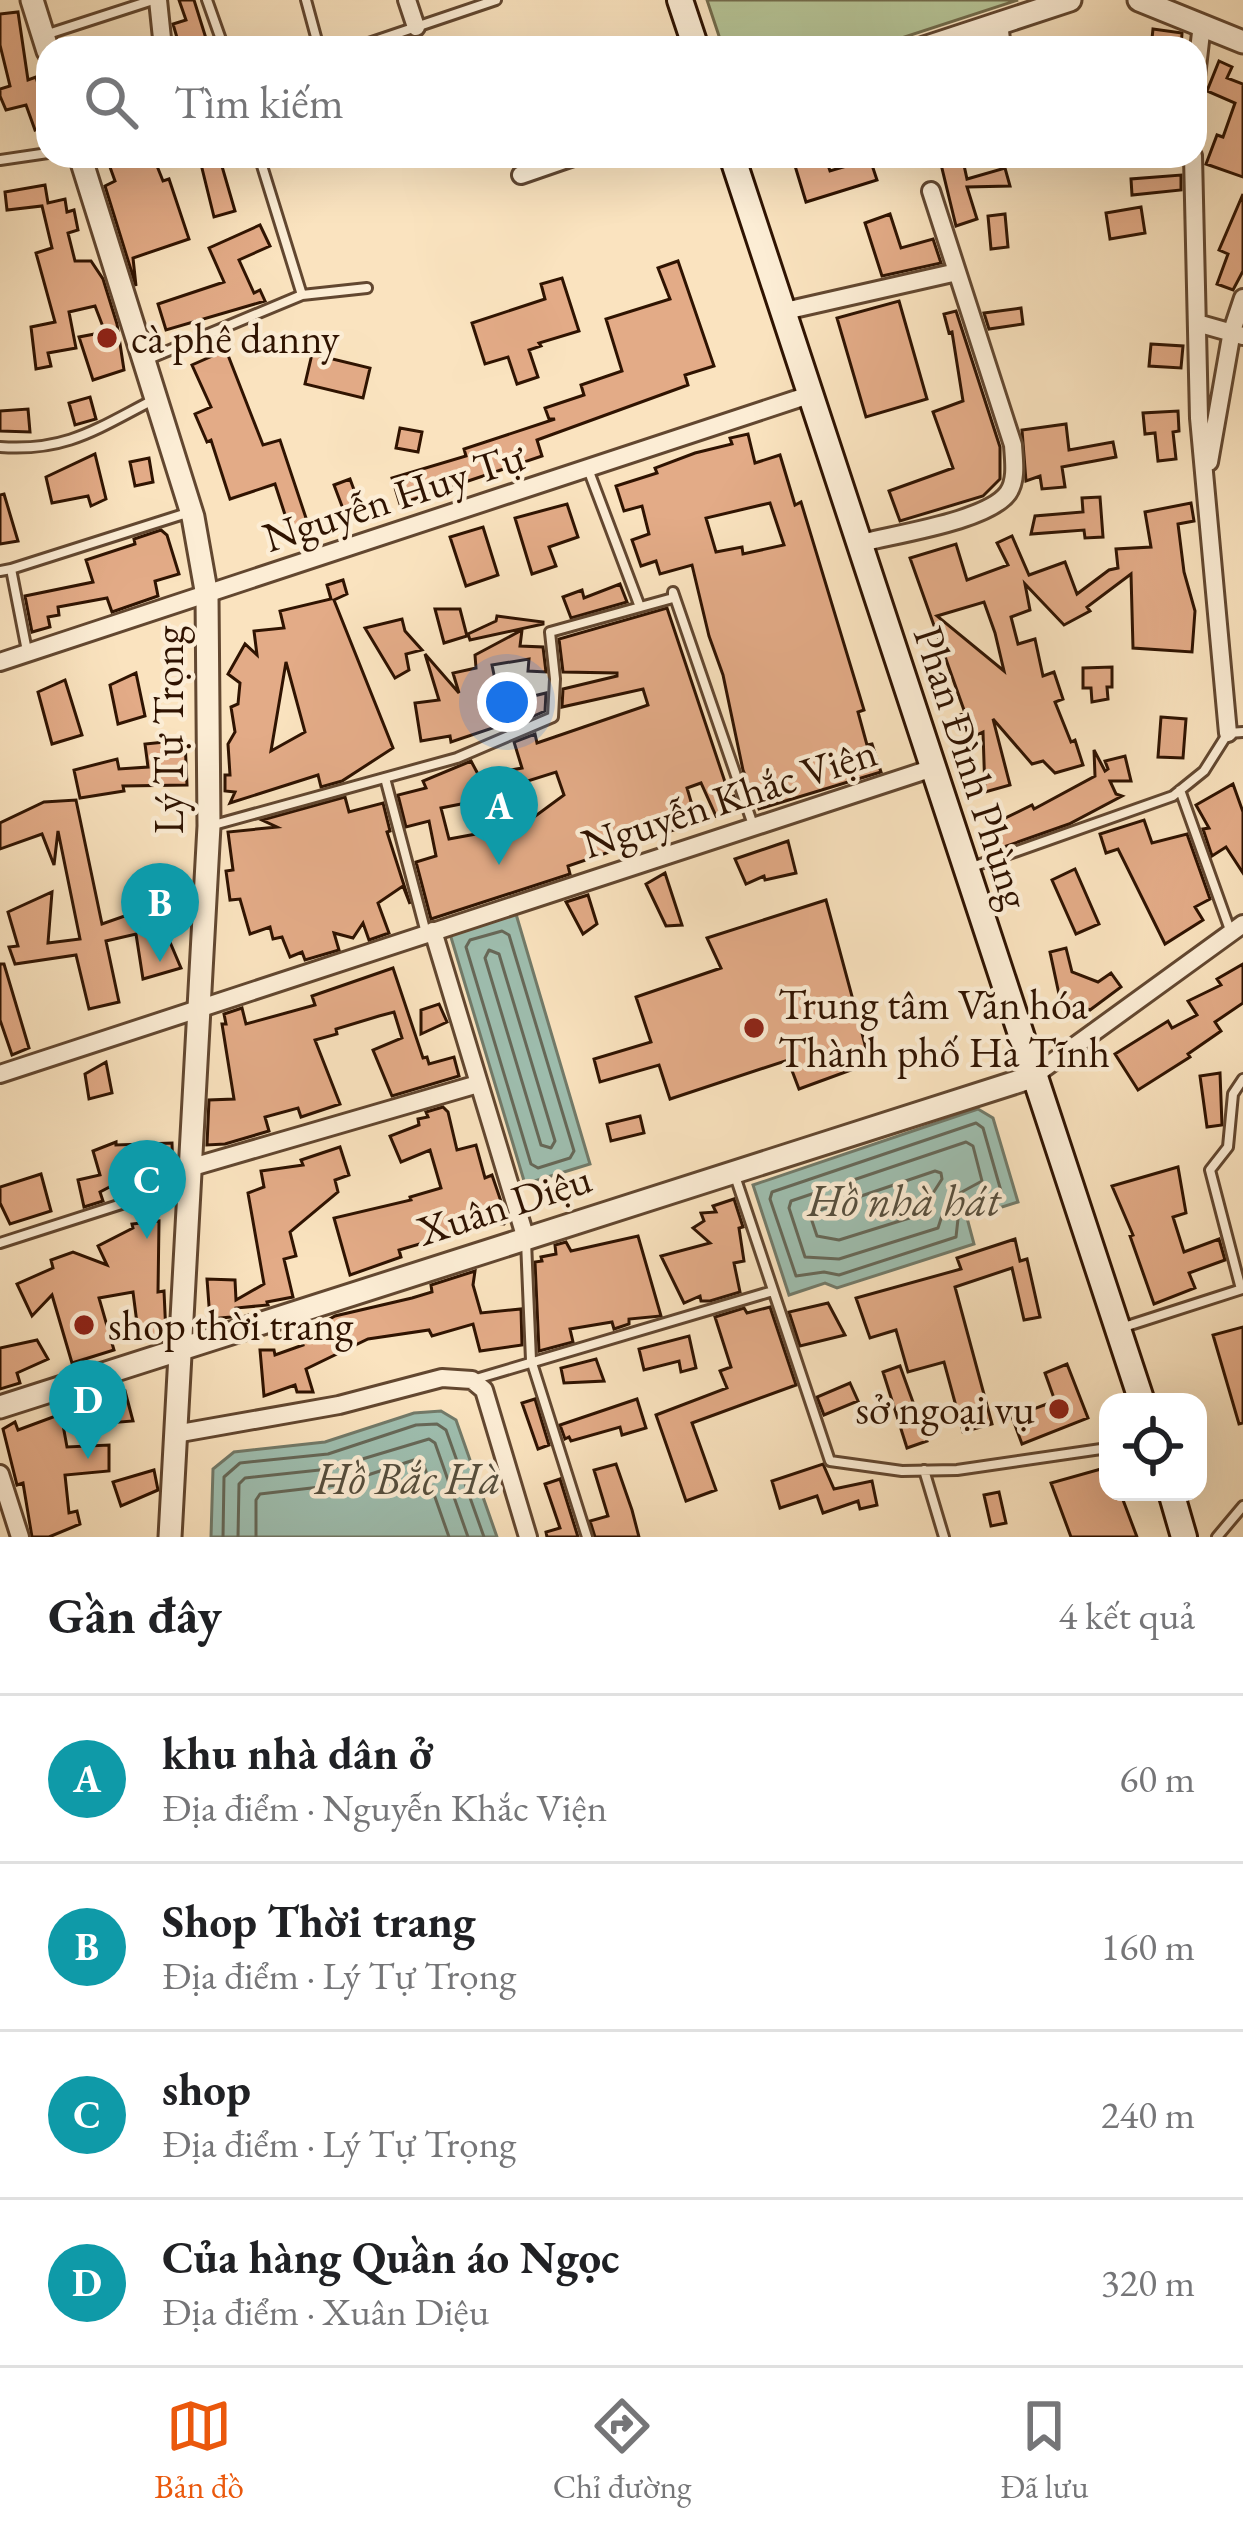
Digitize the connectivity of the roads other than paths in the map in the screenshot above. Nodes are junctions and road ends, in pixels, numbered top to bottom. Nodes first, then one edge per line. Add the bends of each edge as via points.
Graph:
1 (32, 0) edge
2 (155, 0) edge
3 (207, 0) edge
4 (306, 0) edge
5 (407, 0) edge
6 (496, 0) edge
7 (680, 0) edge
8 (1070, 0) edge
9 (1138, 0) edge
10 (1060, 1) edge
11 (999, 23) junction
12 (1202, 23) junction
13 (416, 27) junction
14 (44, 36) edge
15 (64, 36) edge
16 (162, 36) edge
17 (220, 36) edge
18 (316, 36) edge
19 (389, 36) edge
20 (692, 36) edge
21 (960, 36) edge
22 (1001, 36) edge
23 (1201, 36) edge
24 (1243, 42) edge
25 (36, 155) edge
26 (0, 160) edge
27 (84, 168) edge
28 (264, 168) edge
29 (541, 168) edge
30 (737, 168) edge
31 (1193, 168) edge
32 (521, 175) dead end
33 (931, 190) dead end
34 (957, 272) junction
35 (367, 288) dead end
36 (302, 295) junction
37 (1243, 298) edge
38 (784, 311) junction
39 (1197, 323) junction
40 (1238, 333) edge
41 (145, 361) junction
42 (809, 395) junction
43 (155, 399) junction
44 (0, 447) edge
45 (588, 470) junction
46 (1206, 482) junction
47 (192, 511) junction
48 (861, 543) junction
49 (5, 570) edge
50 (208, 596) junction
51 (640, 607) junction
52 (28, 653) junction
53 (0, 662) edge
54 (1235, 732) edge
55 (932, 768) junction
56 (385, 778) junction
57 (1180, 790) junction
58 (209, 826) junction
59 (754, 826) junction
60 (965, 869) junction
61 (1237, 930) edge
62 (429, 933) junction
63 (197, 1009) junction
64 (0, 1074) edge
65 (1032, 1077) junction
66 (1243, 1079) edge
67 (478, 1084) junction
68 (734, 1172) junction
69 (189, 1175) junction
70 (526, 1239) junction
71 (0, 1243) edge
72 (1242, 1289) edge
73 (773, 1291) junction
74 (1117, 1329) junction
75 (180, 1348) junction
76 (531, 1360) junction
77 (472, 1380) junction
78 (1139, 1393) edge
79 (0, 1407) edge
80 (176, 1434) junction
81 (1099, 1449) edge
82 (924, 1470) junction
83 (0, 1474) edge
84 (1174, 1501) edge
85 (1243, 1506) edge
86 (20, 1537) edge
87 (170, 1537) edge
88 (528, 1537) edge
89 (586, 1537) edge
90 (944, 1537) edge
91 (1184, 1537) edge
92 (1217, 1537) edge

1 - 14 street
2 - 15 lane
2 - 16 street
3 - 17 lane
4 - 18 lane
5 - 13 street
6 - 13 lane
7 - 20 main road
8 - 10 street
9 - 12 street
10 - 11 street
11 - 21 street
11 - 22 street
12 - 23 street
12 - 24 street
13 - 19 lane
25 - 26 lane
27 - 41 street, Lý Tự Trọng
28 - 36 lane
29 - 32 street
30 - 38 main road, Phan Đình Phùng
31 - 39 street
33 - 34 street
34 - 38 street
34 - 48 street via 1013,446 1012,485 983,510
35 - 36 lane
36 - 41 lane
37 - 40 street
38 - 42 main road, Phan Đình Phùng
39 - 40 street
39 - 46 street
40 - 46 street
41 - 43 street, Lý Tự Trọng
42 - 45 street, Nguyễn Huy Tự
42 - 48 main road, Phan Đình Phùng
43 - 44 lane via 65,444
43 - 47 street, Lý Tự Trọng
45 - 50 street, Nguyễn Huy Tự
45 - 51 lane
46 - 54 street via 1210,570
47 - 49 lane
47 - 50 street, Lý Tự Trọng
48 - 55 main road, Phan Đình Phùng
49 - 52 lane
50 - 52 street, Nguyễn Huy Tự
50 - 58 street, Lý Tự Trọng
51 - 56 lane via 550,632 553,717
51 - 59 lane via 673,592
52 - 53 street, Nguyễn Huy Tự
54 - 57 lane
55 - 59 street, Nguyễn Khắc Viện
55 - 60 main road, Phan Đình Phùng
56 - 58 lane
56 - 62 lane
57 - 60 lane
57 - 61 lane
58 - 63 street, Lý Tự Trọng
59 - 62 street, Nguyễn Khắc Viện
60 - 65 main road, Phan Đình Phùng
61 - 65 street
62 - 63 street, Nguyễn Khắc Viện
62 - 67 street
63 - 64 street, Nguyễn Khắc Viện
63 - 69 street, Lý Tự Trọng
65 - 68 street, Xuân Diệu
65 - 74 main road, Phan Đình Phùng
66 - 72 lane via 1233,1094 1228,1147 1210,1170
67 - 69 street
67 - 70 street
68 - 70 street, Xuân Diệu
68 - 73 lane
69 - 71 lane
69 - 75 street, Lý Tự Trọng
70 - 75 street, Xuân Diệu
70 - 76 lane
72 - 74 lane
73 - 76 lane
73 - 82 lane via 830,1461
74 - 78 main road, Phan Đình Phùng
75 - 79 street, Xuân Diệu
75 - 80 street, Lý Tự Trọng
76 - 77 lane
76 - 89 lane
77 - 80 street via 442,1378
77 - 88 street via 484,1390
80 - 87 street, Lý Tự Trọng
81 - 82 lane
82 - 90 lane
83 - 86 street
84 - 91 main road
85 - 92 lane

